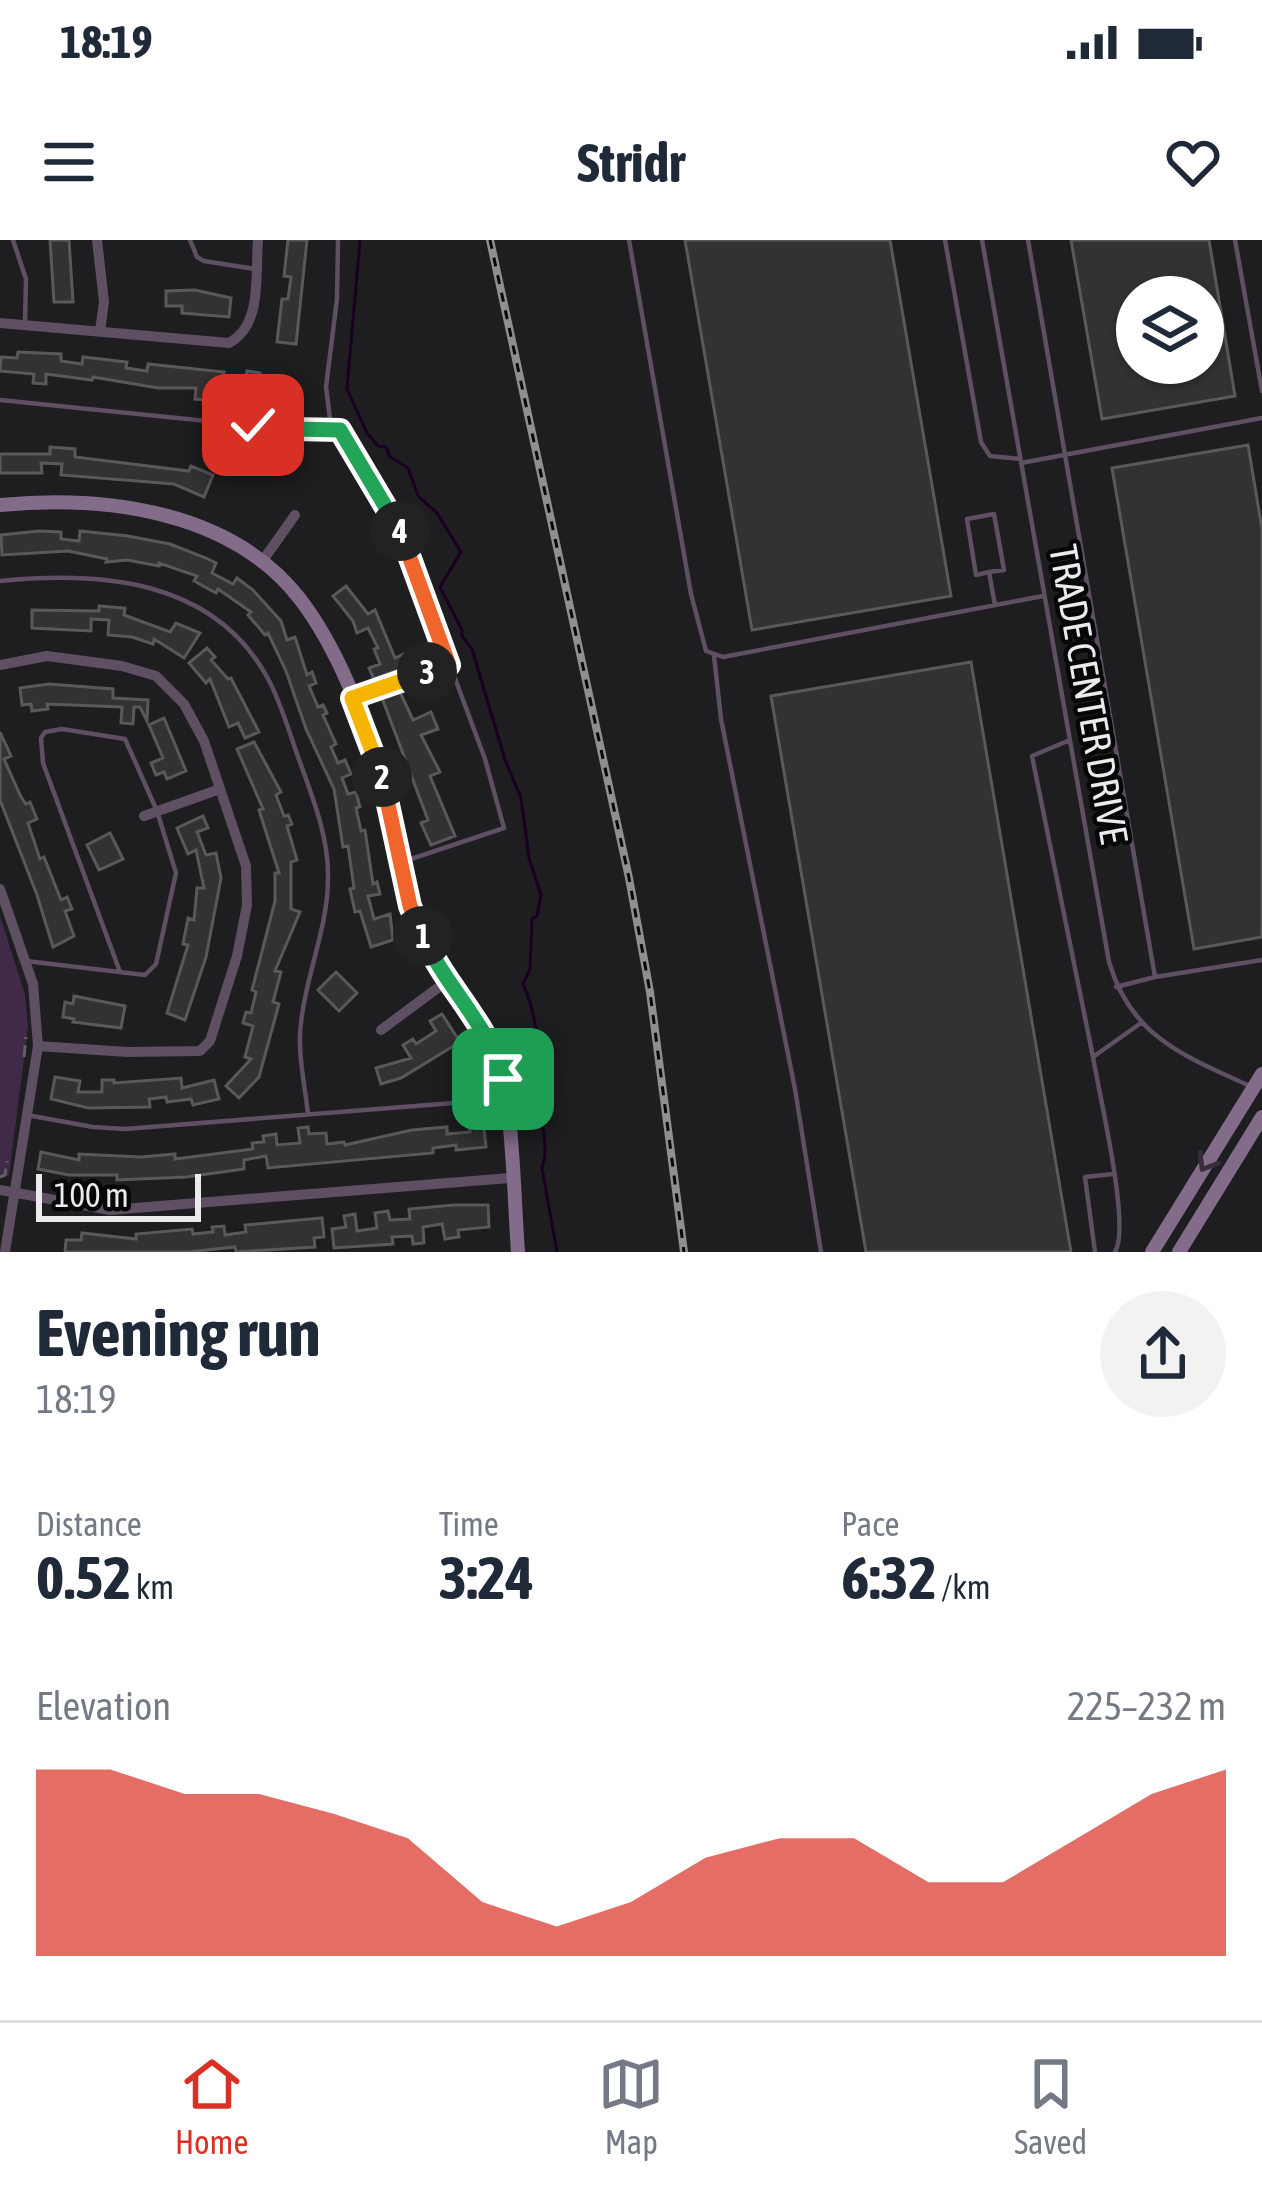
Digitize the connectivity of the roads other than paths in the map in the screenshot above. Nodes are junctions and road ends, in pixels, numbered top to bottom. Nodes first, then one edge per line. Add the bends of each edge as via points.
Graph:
1 (13, 240) edge
2 (98, 240) edge
3 (190, 240) edge
4 (257, 240) edge
5 (338, 240) edge
6 (629, 240) edge
7 (945, 240) edge
8 (982, 240) edge
9 (1028, 240) edge
10 (1235, 240) edge
11 (256, 269) junction
12 (0, 323) edge
13 (25, 324) junction
14 (100, 332) junction
15 (1262, 391) edge
16 (0, 400) edge
17 (1262, 418) edge
18 (340, 430) junction
19 (1063, 455) junction
20 (1021, 461) junction
21 (0, 505) edge
22 (295, 515) dead end
23 (261, 563) junction
24 (989, 572) junction
25 (0, 581) edge
26 (1045, 596) junction
27 (994, 605) junction
28 (714, 654) junction
29 (0, 665) edge
30 (449, 665) junction
31 (352, 698) junction
32 (1070, 740) junction
33 (220, 789) junction
34 (150, 814) junction
35 (400, 862) junction
36 (0, 889) edge
37 (1262, 960) edge
38 (26, 962) junction
39 (120, 972) junction
40 (1155, 977) junction
41 (447, 981) junction
42 (1116, 987) junction
43 (1141, 1023) junction
44 (381, 1030) dead end
45 (38, 1046) junction
46 (1093, 1057) junction
47 (1259, 1085) edge
48 (504, 1099) junction
49 (308, 1114) junction
50 (28, 1115) junction
51 (1262, 1117) edge
52 (1113, 1174) junction
53 (512, 1178) junction
54 (0, 1190) edge
55 (15, 1194) junction
56 (5, 1252) edge
57 (518, 1252) edge
58 (821, 1252) edge
59 (1095, 1252) edge
60 (1114, 1252) edge
61 (1152, 1252) edge
62 (1179, 1252) edge

1 - 13 lane via 26,279
2 - 14 street
3 - 11 lane via 204,261
4 - 11 street
5 - 18 lane via 326,387 330,419
6 - 28 lane via 698,628
7 - 20 lane via 981,442 990,456
8 - 20 lane, TRADE CENTER DRIVE
9 - 19 lane
10 - 15 lane
11 - 14 street via 252,320 241,337 220,345
12 - 13 street
13 - 14 street
16 - 18 lane
17 - 19 lane
18 - 30 lane via 398,525
19 - 20 lane
19 - 40 lane
20 - 26 lane, TRADE CENTER DRIVE
21 - 23 street via 152,512 200,524
22 - 23 street
23 - 31 street via 297,596 330,644
24 - 24 lane via 976,575 967,519 994,514 1004,570
24 - 27 lane
25 - 49 lane via 142,583 184,598 239,635 267,677 327,854 322,929 300,1024
26 - 27 lane
26 - 32 lane, TRADE CENTER DRIVE
27 - 28 lane
28 - 58 lane
29 - 33 street via 47,656 155,676 184,704
30 - 31 lane
30 - 35 lane via 504,828
31 - 35 street via 381,775
32 - 42 lane, TRADE CENTER DRIVE
32 - 46 lane via 1032,756
33 - 34 street
33 - 45 street via 246,866 247,904 210,1041 200,1051
34 - 39 lane via 176,882 156,964 145,975
34 - 39 lane via 125,740 45,731 43,763
35 - 41 street via 410,906
36 - 38 street
37 - 40 lane
38 - 39 lane
38 - 45 street
40 - 42 lane
41 - 44 street
41 - 48 street via 495,1049
42 - 43 lane, TRADE CENTER DRIVE
43 - 46 lane
43 - 47 lane, TRADE CENTER DRIVE via 1165,1045
45 - 50 street
46 - 52 lane
47 -> 61 street
48 - 49 lane
48 - 53 street
49 - 50 lane via 125,1129
50 - 55 street
51 - 62 street
52 - 59 lane via 1085,1178
52 - 60 lane via 1120,1243
53 - 55 street via 110,1210
53 - 57 street
54 - 55 street
55 - 56 street

